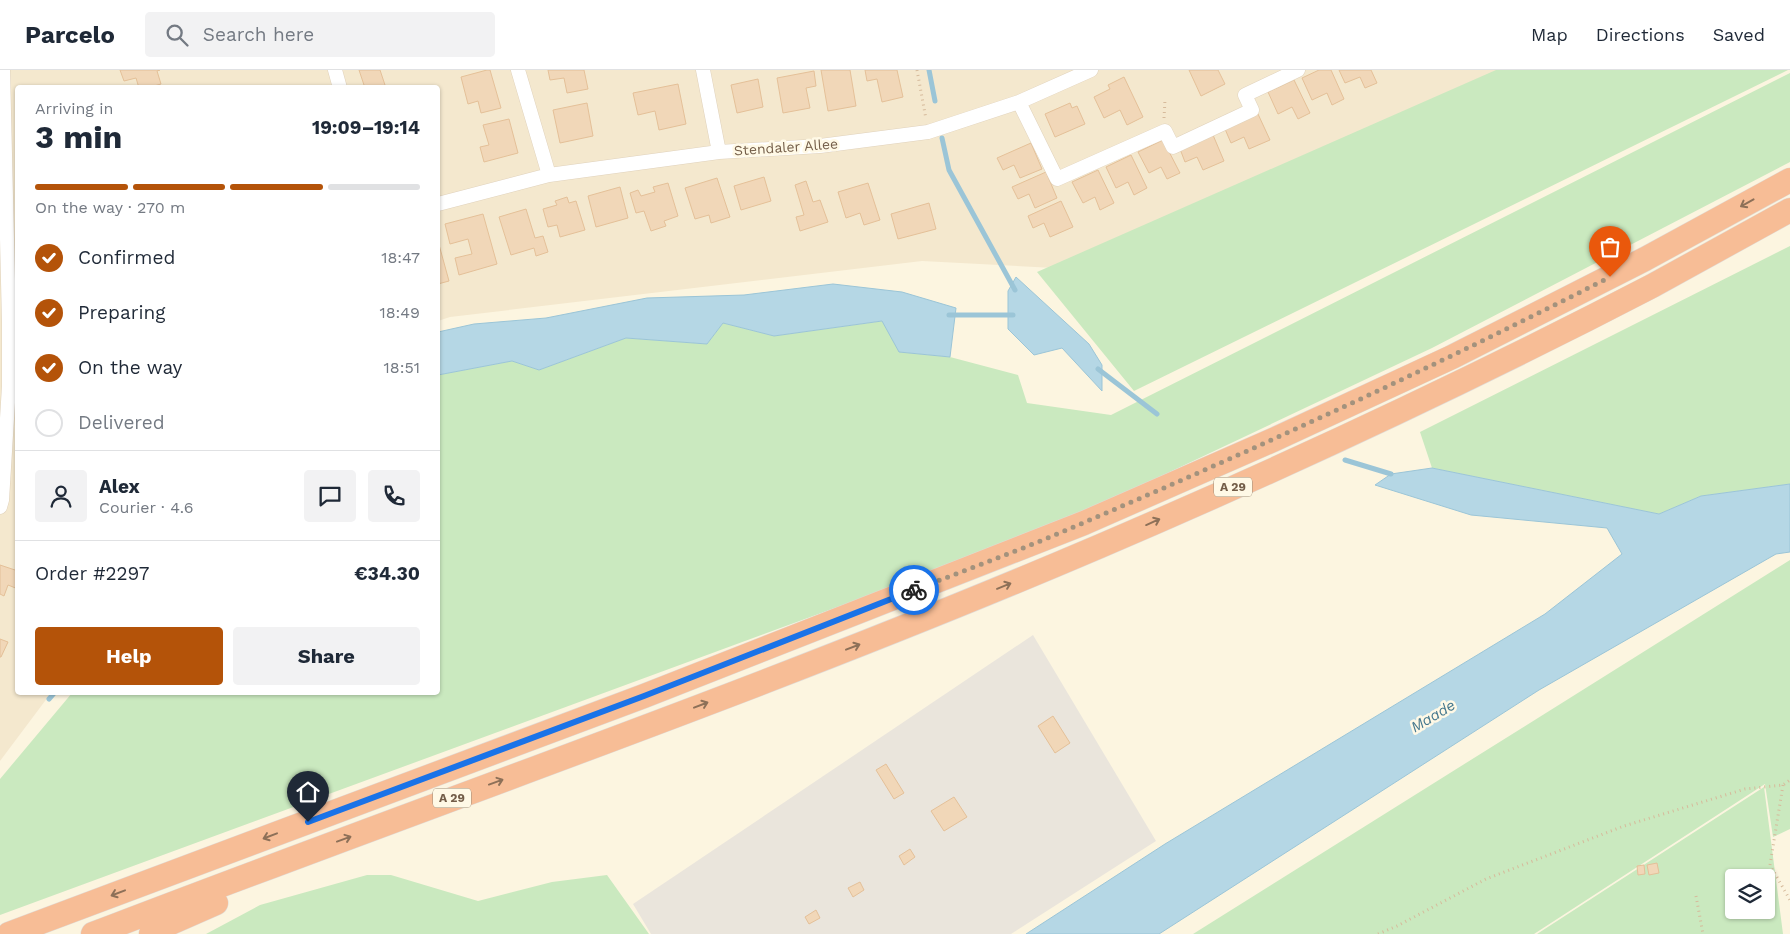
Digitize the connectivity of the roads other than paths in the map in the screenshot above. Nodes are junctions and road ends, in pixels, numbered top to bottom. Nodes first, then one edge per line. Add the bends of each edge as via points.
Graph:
1 (3, 70) edge
2 (335, 70) edge
3 (518, 70) edge
4 (703, 70) edge
5 (1091, 70) edge
6 (1298, 70) edge
7 (339, 85) edge
8 (1019, 102) junction
9 (719, 152) junction
10 (549, 175) junction
11 (1790, 180) edge
12 (440, 203) edge
13 (1790, 210) edge
14 (0, 507) edge
15 (249, 874) junction
16 (9, 934) edge
17 (93, 934) edge
18 (151, 934) edge

1 - 14 street via 9,360
2 - 7 street
3 - 10 street
4 - 9 street
5 - 8 street, Stendaler Allee
6 - 8 street via 1245,95 1252,110 1212,130 1173,147 1165,131 1057,179
8 - 9 street, Stendaler Allee via 928,132 820,146
9 - 10 street, Stendaler Allee
10 - 12 street, Stendaler Allee
11 -> 16 highway, A 29 via 1645,259 1452,357 1084,523 644,696
15 -> 13 highway, A 29 via 692,709 1098,547 1464,380 1654,285
15 - 17 highway, A 29
15 - 18 highway via 227,898

